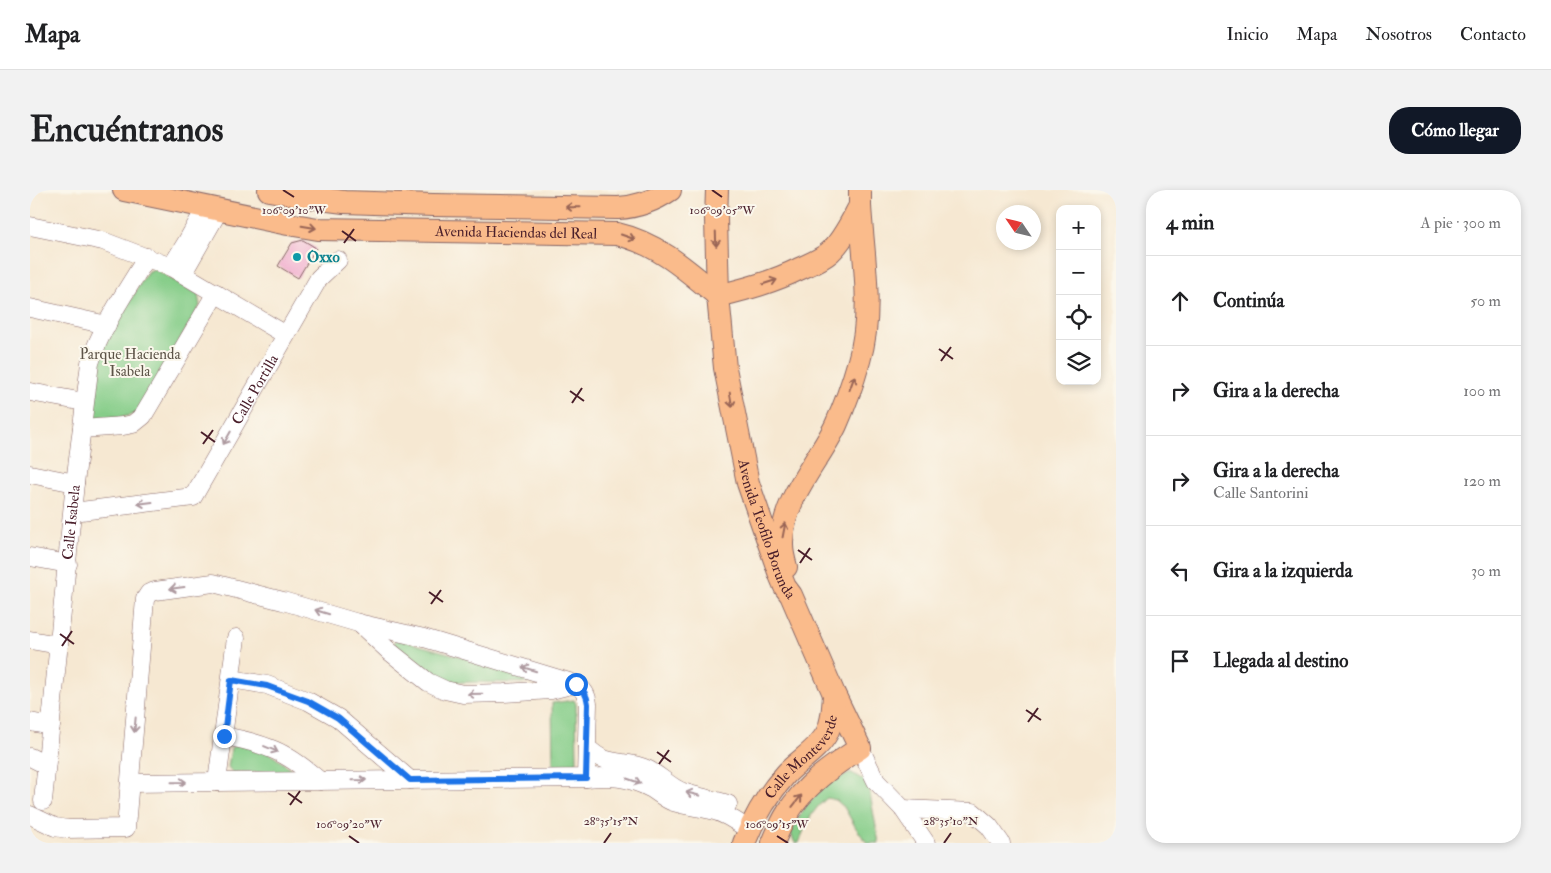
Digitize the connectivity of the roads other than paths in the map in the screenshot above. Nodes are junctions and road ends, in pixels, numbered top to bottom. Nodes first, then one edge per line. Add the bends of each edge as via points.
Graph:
1 (124, 190) edge
2 (270, 190) edge
3 (670, 190) edge
4 (716, 190) edge
5 (860, 198) edge
6 (433, 206) junction
7 (212, 208) junction
8 (30, 226) edge
9 (432, 231) junction
10 (147, 257) junction
11 (338, 260) dead end
12 (177, 270) junction
13 (216, 293) junction
14 (718, 296) junction
15 (30, 308) edge
16 (107, 325) junction
17 (286, 335) junction
18 (30, 392) edge
19 (84, 402) junction
20 (82, 429) junction
21 (30, 474) edge
22 (75, 483) junction
23 (73, 512) junction
24 (30, 557) edge
25 (68, 564) junction
26 (791, 595) junction
27 (358, 623) junction
28 (236, 638) dead end
29 (30, 640) edge
30 (59, 645) junction
31 (231, 680) junction
32 (576, 684) junction
33 (834, 694) junction
34 (30, 722) edge
35 (51, 726) junction
36 (224, 736) junction
37 (588, 747) junction
38 (860, 748) junction
39 (30, 757) edge
40 (46, 765) junction
41 (586, 778) junction
42 (410, 780) junction
43 (320, 781) junction
44 (217, 782) junction
45 (130, 783) junction
46 (44, 801) dead end
47 (903, 810) junction
48 (30, 816) edge
49 (749, 831) edge
50 (773, 843) edge
51 (926, 843) edge
52 (1001, 843) edge

1 - 7 main road, Avenida Haciendas del Real
2 - 6 main road, Avenida Haciendas del Real via 321,200
3 -> 6 main road, Avenida Haciendas del Real via 658,198 618,208
4 -> 14 main road, Avenida Teofilo Borunda
14 -> 5 main road via 776,280 830,252 839,241
26 -> 5 main road, Avenida Teofilo Borunda via 782,544 788,511 836,426 860,360 866,329
6 - 9 main road
7 -> 9 main road, Avenida Haciendas del Real via 318,229
7 - 12 street
8 - 10 street via 103,241
9 -> 14 main road, Avenida Haciendas del Real via 623,235 660,250
10 - 12 street
10 - 16 street, Calle Isabela
11 - 17 street, Calle Portilla via 320,278
12 - 13 street
13 - 17 street
13 - 20 street via 143,416 133,424
14 -> 26 main road, Avenida Teofilo Borunda via 725,368 748,483 780,575
15 - 16 street
16 - 19 street, Calle Isabela via 92,355
17 -> 23 street, Calle Portilla via 193,497
18 - 19 street
19 - 20 street, Calle Isabela
20 - 22 street, Calle Isabela
21 - 22 street
22 - 23 street, Calle Isabela
23 - 25 street, Calle Isabela
24 - 25 street
25 - 30 street, Calle Isabela
26 - 33 main road
32 -> 27 street via 424,638
32 -> 27 street via 551,690 481,694 445,690 428,682
27 -> 45 street via 213,583 149,593
28 - 31 street
29 - 30 street
30 - 35 street, Calle Isabela
31 - 36 street
31 - 42 street via 267,686 308,701 338,718
32 - 37 street via 587,695
33 - 38 main road
33 - 49 main road, Calle Monteverde via 832,720 823,740 773,790
34 - 35 street
35 - 40 street, Calle Isabela
36 -> 43 street via 275,750
36 - 44 street
37 - 41 street
49 -> 37 street via 728,804 683,792 636,764 604,760
38 - 47 street via 876,781
50 -> 38 main road, Calle Monteverde via 786,815 801,795 838,762
39 - 40 street
40 - 46 street, Calle Isabela
41 - 42 street
41 -> 49 street via 607,776 636,781 666,799 727,816
43 -> 42 street
43 - 44 street
45 -> 44 street
45 - 48 street via 126,828 67,829
47 - 51 street
47 - 52 street via 973,812

